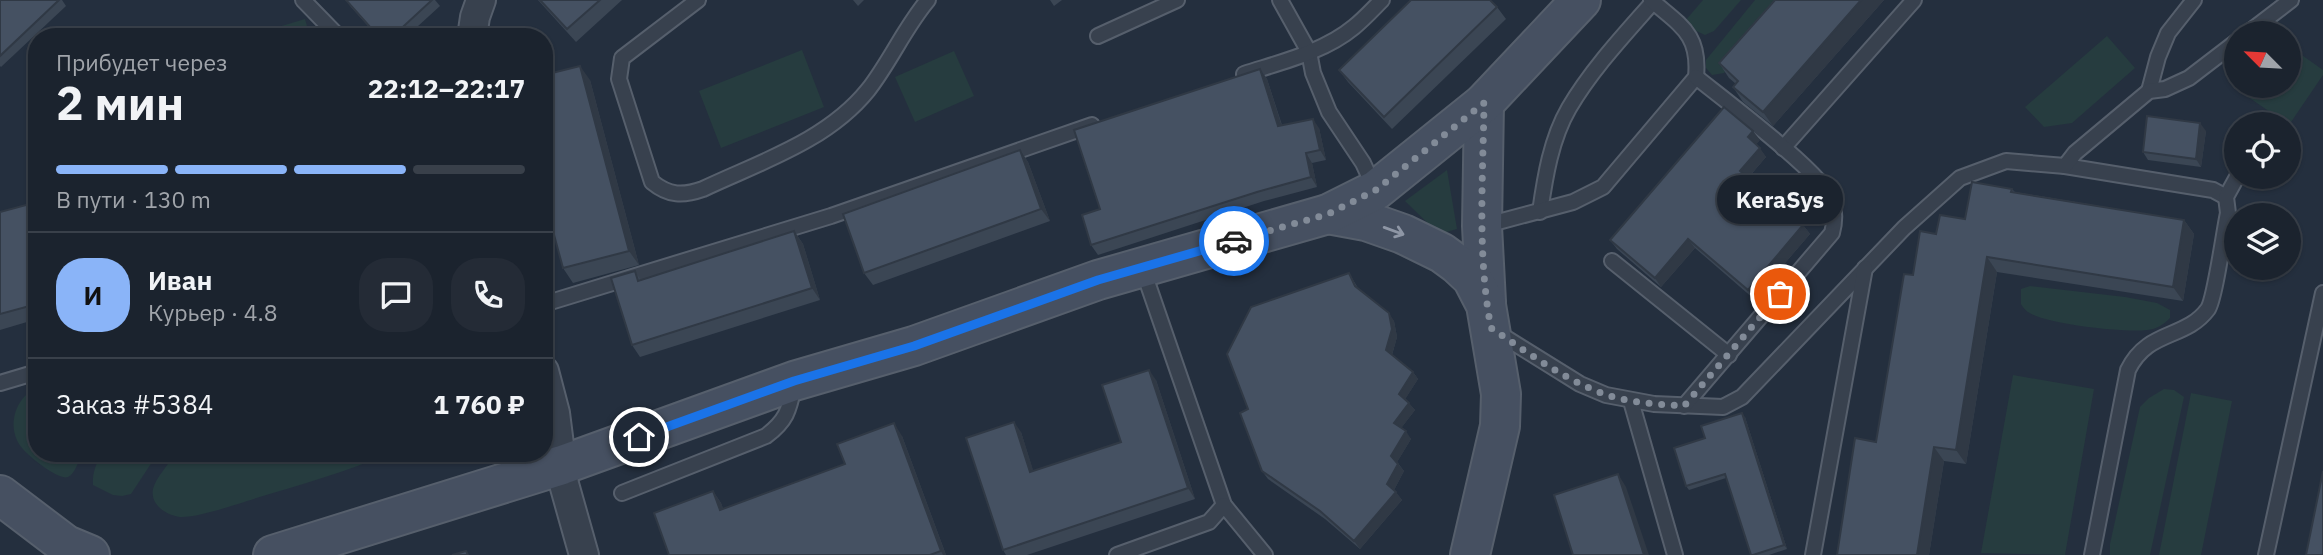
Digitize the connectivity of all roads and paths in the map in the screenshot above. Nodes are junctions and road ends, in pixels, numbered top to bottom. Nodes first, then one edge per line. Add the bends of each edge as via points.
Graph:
1 (303, 0) edge
2 (481, 0) edge
3 (698, 0) edge
4 (928, 0) edge
5 (1177, 0) edge
6 (1280, 0) edge
7 (1382, 0) edge
8 (1581, 0) edge
9 (1914, 0) edge
10 (2194, 0) edge
11 (2291, 0) edge
12 (1652, 1) edge
13 (2264, 21) edge
14 (330, 28) edge
15 (473, 28) edge
16 (1098, 36) dead end
17 (2224, 51) edge
18 (1308, 52) junction
19 (1696, 77) junction
20 (1232, 78) edge
21 (2149, 91) junction
22 (1484, 103) junction
23 (1100, 122) edge
24 (1783, 148) junction
25 (2065, 166) junction
26 (2230, 189) edge
27 (1376, 190) junction
28 (2226, 197) junction
29 (1540, 212) junction
30 (1328, 214) junction
31 (1482, 226) junction
32 (1612, 261) edge
33 (1142, 266) junction
34 (1865, 267) junction
35 (2323, 293) edge
36 (553, 301) edge
37 (1489, 316) junction
38 (1729, 355) junction
39 (28, 375) edge
40 (794, 381) junction
41 (0, 383) edge
42 (1630, 401) junction
43 (553, 405) edge
44 (1684, 406) junction
45 (562, 466) junction
46 (622, 493) dead end
47 (0, 495) edge
48 (1224, 505) junction
49 (90, 555) edge
50 (273, 555) edge
51 (584, 555) edge
52 (1117, 555) edge
53 (1265, 555) edge
54 (1470, 555) edge
55 (1675, 555) edge
56 (1813, 555) edge
57 (2092, 555) edge
58 (2266, 555) edge

1 - 14 lane
2 - 15 street
3 - 4 lane via 622,58 620,67 619,79 652,182 671,194 703,189 806,141 843,117 869,89
5 - 16 lane
6 - 18 lane
7 - 18 lane via 1353,28
8 - 22 street
9 - 24 lane
10 - 21 lane via 2168,33
11 - 13 lane
12 - 19 lane via 1694,42
12 - 29 lane via 1568,109 1554,143
17 - 21 lane via 2189,78
18 - 20 lane
18 - 27 lane via 1329,111
19 - 24 lane
19 - 29 lane via 1603,187
21 - 25 lane
22 - 27 street
22 - 31 street
23 - 36 lane via 831,216
24 - 38 lane via 1828,191 1835,222 1832,233
25 - 28 lane via 2213,190
25 - 34 lane via 2006,161 1960,178
26 - 28 lane
27 - 30 street
28 - 57 lane via 2228,213 2210,306 2192,324 2147,345 2128,370
29 - 31 lane
30 - 33 street
30 -> 37 street via 1366,221 1442,253 1472,278
31 - 37 street
32 - 38 lane
33 - 40 street via 914,346
33 - 48 lane
34 - 44 lane via 1742,397 1723,407
34 - 56 lane
35 - 58 lane
37 - 42 lane via 1580,384
37 - 54 street via 1501,394 1500,426
38 - 44 lane
39 - 41 lane
40 - 45 street
40 - 46 lane via 790,408 766,436
42 - 44 lane
42 - 55 lane
43 - 45 street
45 - 50 street
45 - 51 street
47 - 49 street via 66,545
48 - 52 lane via 1209,522
48 - 53 lane

